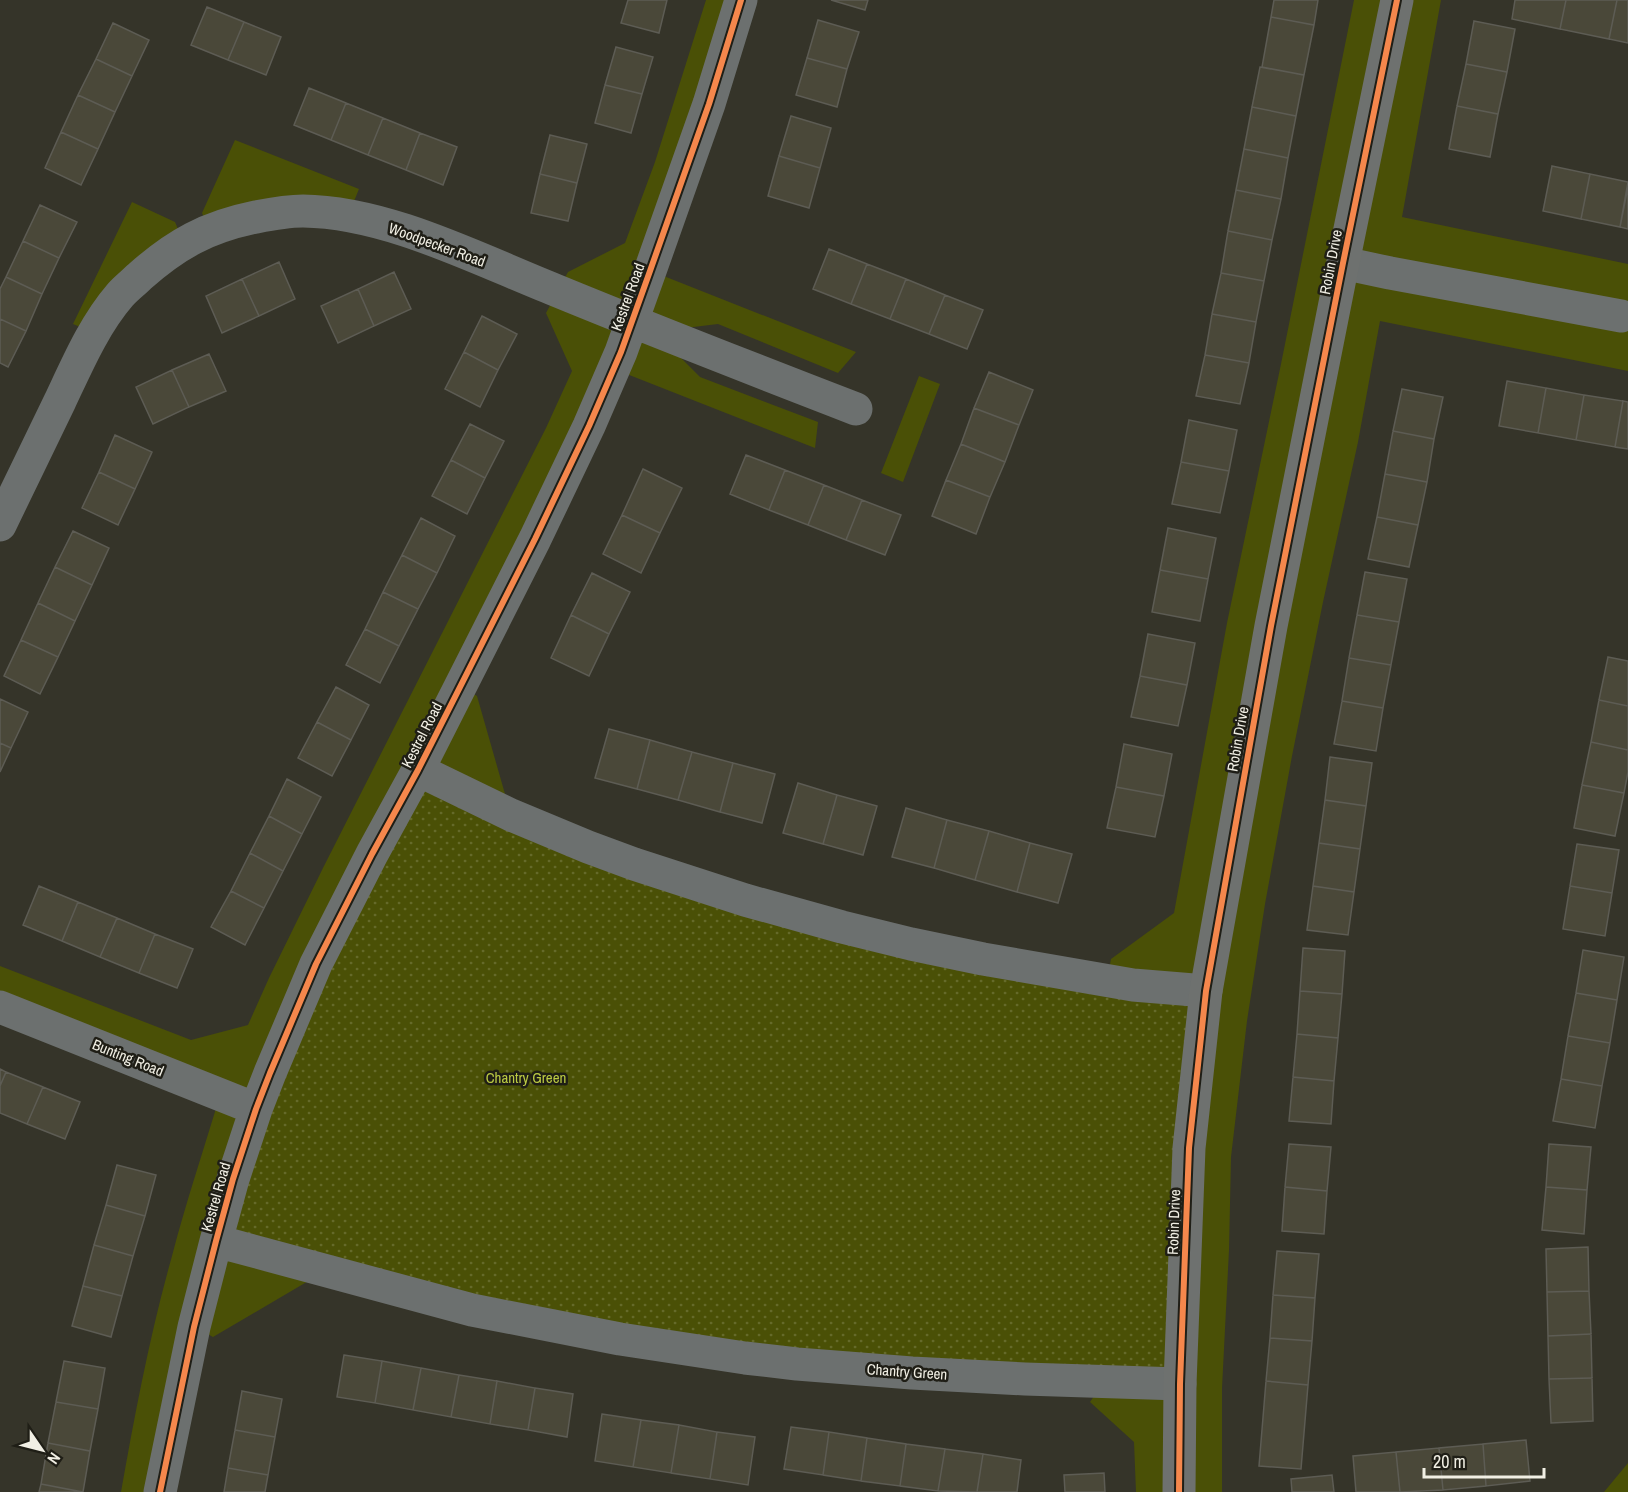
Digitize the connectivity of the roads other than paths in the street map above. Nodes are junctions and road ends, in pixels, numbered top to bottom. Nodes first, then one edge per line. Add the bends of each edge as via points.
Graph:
1 (741, 0) edge
2 (1397, 0) edge
3 (1343, 262) junction
4 (1621, 316) dead end
5 (632, 320) junction
6 (856, 408) dead end
7 (0, 525) edge
8 (418, 770) junction
9 (1206, 991) junction
10 (0, 1007) edge
11 (256, 1109) junction
12 (216, 1241) junction
13 (1180, 1384) junction
14 (160, 1492) edge
15 (1179, 1492) edge

1 - 5 street, Kestrel Road via 709,104
2 - 3 street, Robin Drive
3 - 4 street, Robin Drive
3 - 9 street, Robin Drive via 1271,626
5 - 6 street, Kestrel Road
5 - 7 street, Woodpecker Road via 409,231 348,216 302,211 230,222 172,249 122,293 106,313
5 - 8 street, Kestrel Road via 568,472
8 - 9 street via 588,847 745,900 982,960 1133,985
8 - 11 street, Kestrel Road via 316,964
9 - 13 street, Robin Drive via 1189,1148
10 - 11 street, Bunting Road
11 - 12 street, Kestrel Road
12 - 13 street, Chantry Green via 472,1310 745,1359 912,1373
12 - 14 street, Kestrel Road
13 - 15 street, Robin Drive

